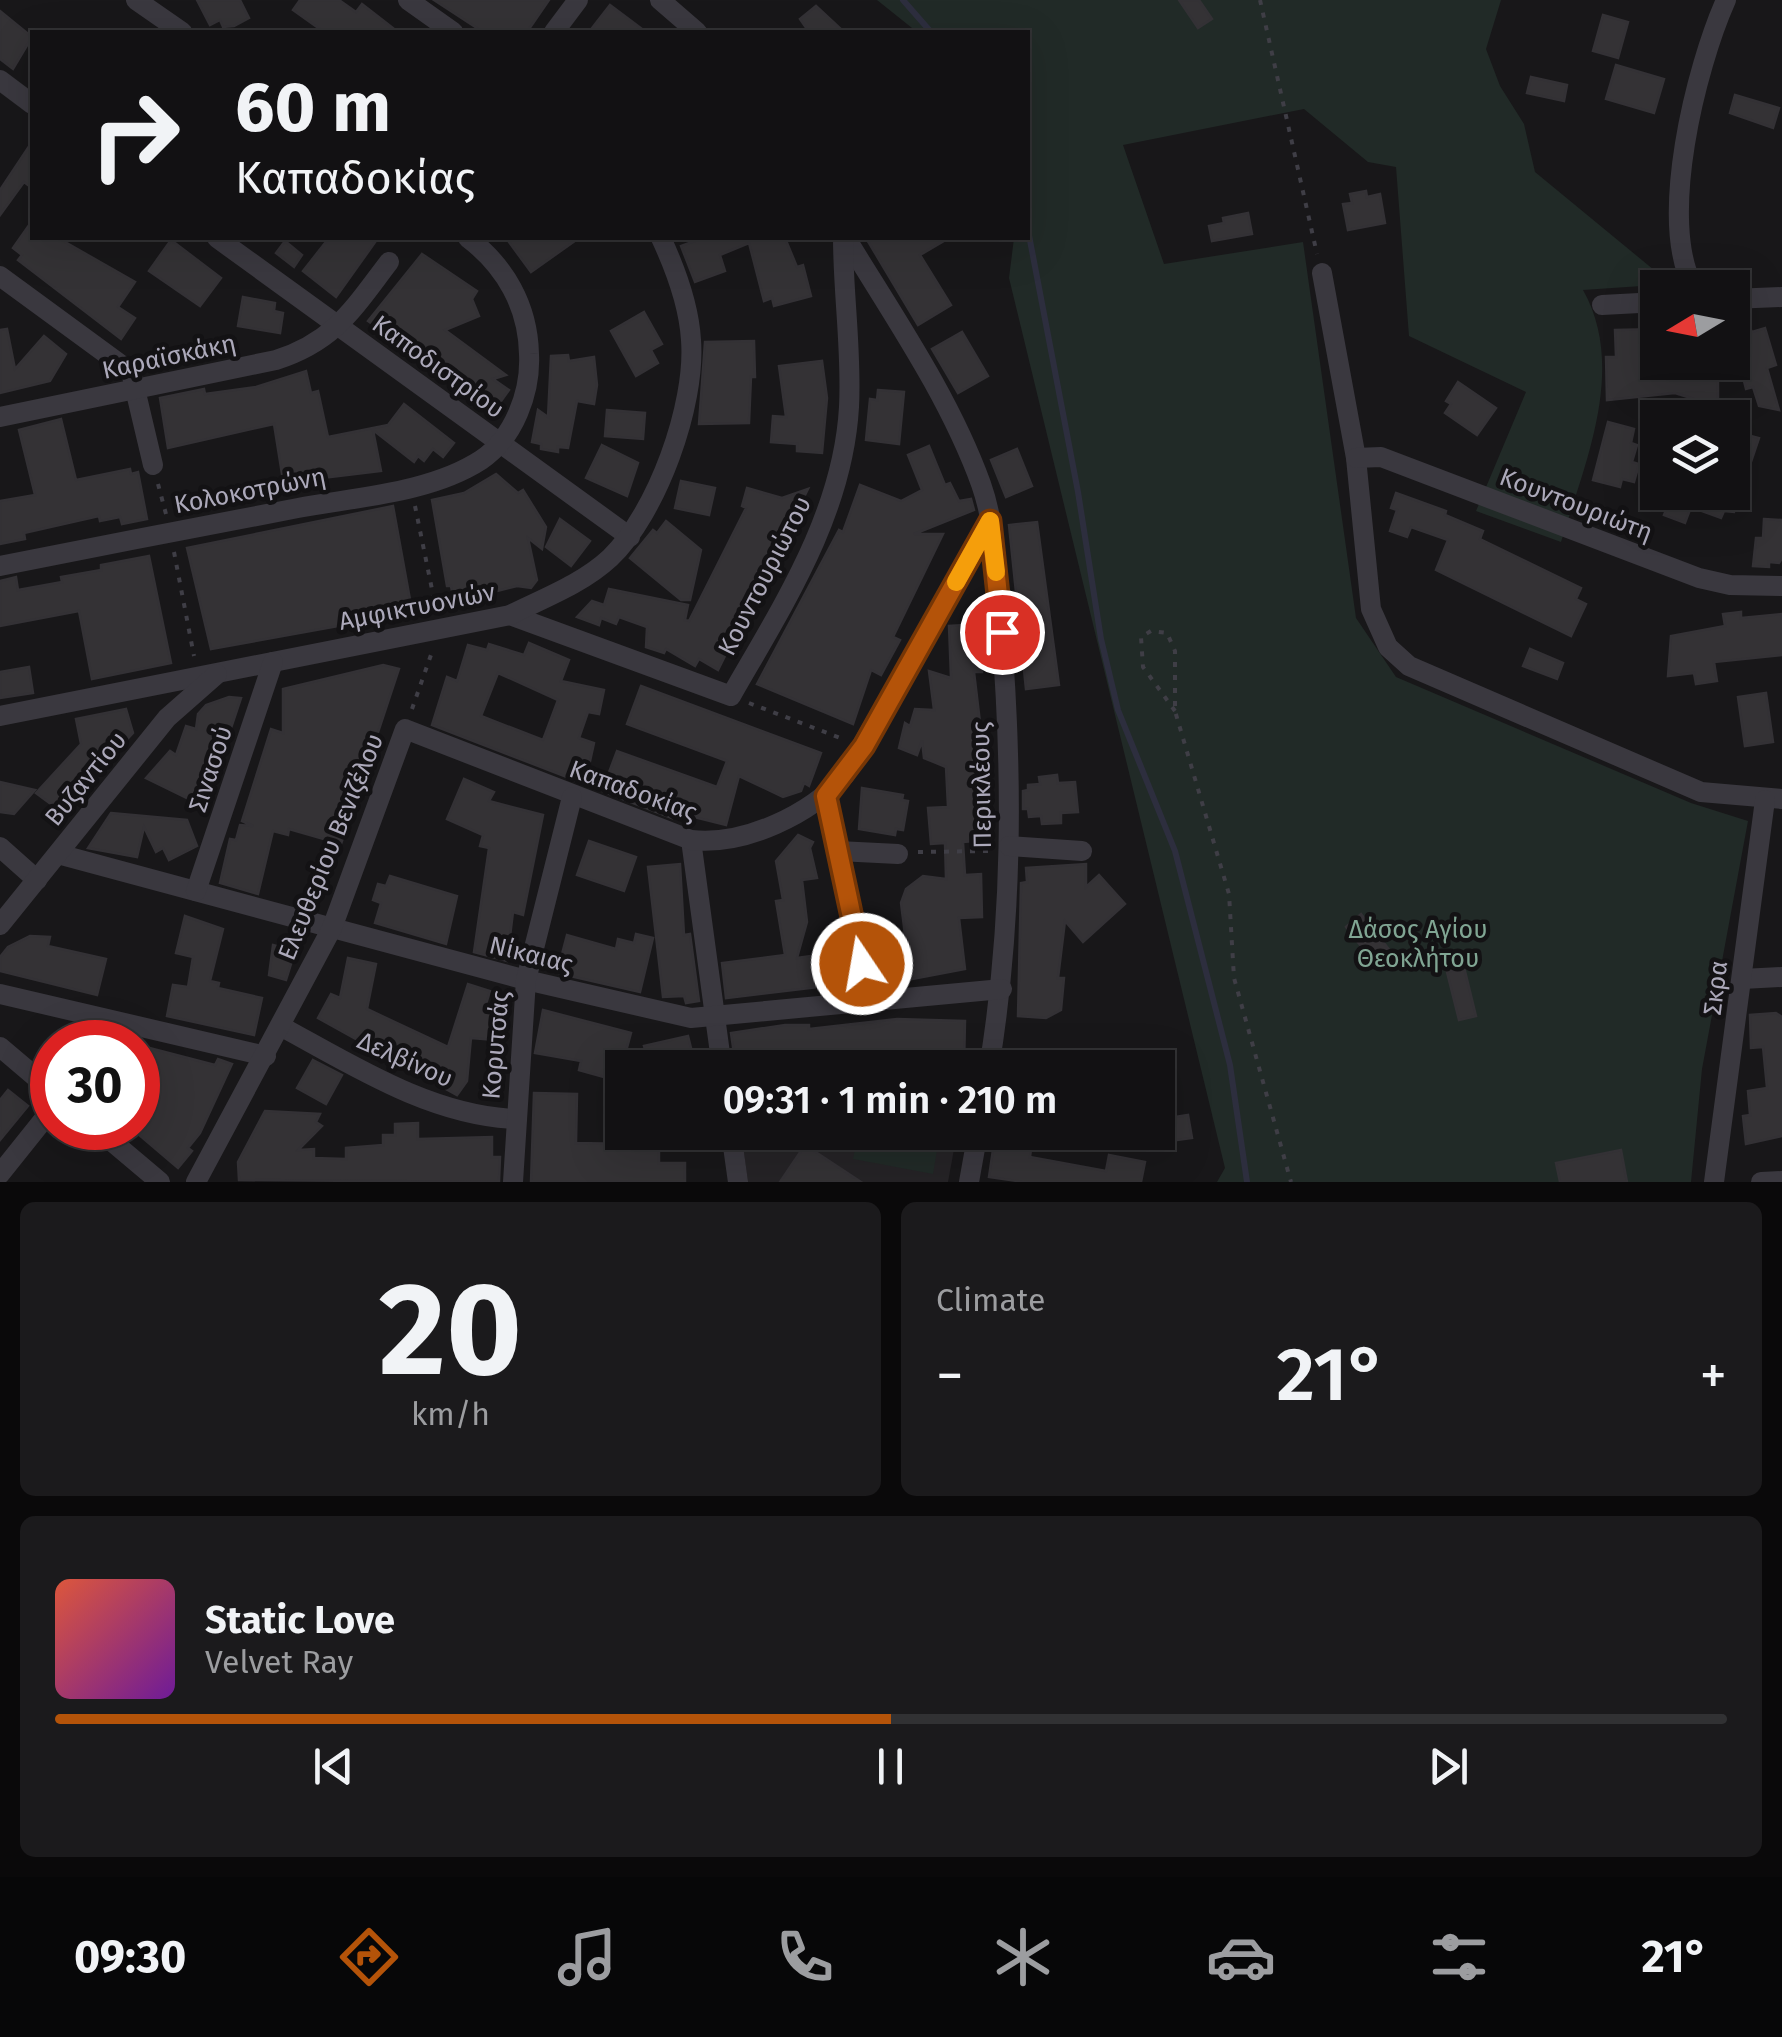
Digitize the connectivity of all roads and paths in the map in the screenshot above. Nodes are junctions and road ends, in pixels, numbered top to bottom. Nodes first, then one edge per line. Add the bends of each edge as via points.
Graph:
1 (136, 0) edge
2 (408, 0) edge
3 (578, 0) edge
4 (660, 0) edge
5 (1260, 0) edge
6 (1726, 0) edge
7 (179, 30) edge
8 (450, 30) edge
9 (556, 30) edge
10 (695, 30) edge
11 (0, 80) edge
12 (30, 102) edge
13 (220, 240) edge
14 (470, 240) edge
15 (662, 240) edge
16 (844, 240) edge
17 (845, 240) edge
18 (388, 262) dead end
19 (1684, 270) edge
20 (1322, 273) joint
21 (0, 276) edge
22 (1782, 298) edge
23 (1750, 299) edge
24 (1640, 303) edge
25 (1602, 304) dead end
26 (340, 326) junction
27 (136, 389) junction
28 (0, 416) edge
29 (502, 444) junction
30 (1356, 458) junction
31 (153, 465) joint
32 (412, 486) junction
33 (990, 521) junction
34 (170, 532) junction
35 (630, 537) junction
36 (0, 566) edge
37 (1782, 586) edge
38 (510, 615) junction
39 (440, 628) junction
40 (273, 662) junction
41 (208, 674) junction
42 (731, 696) junction
43 (1175, 711) junction
44 (0, 716) edge
45 (405, 729) junction
46 (864, 746) junction
47 (826, 796) junction
48 (572, 797) junction
49 (1773, 800) edge
50 (691, 840) junction
51 (0, 847) edge
52 (1009, 849) junction
53 (1082, 850) dead end
54 (838, 851) junction
55 (58, 854) junction
56 (898, 854) joint
57 (37, 880) junction
58 (196, 891) junction
59 (0, 924) edge
60 (332, 928) junction
61 (1782, 977) edge
62 (526, 980) junction
63 (1742, 980) junction
64 (1002, 988) junction
65 (0, 994) edge
66 (871, 1001) junction
67 (714, 1016) junction
68 (282, 1027) junction
69 (0, 1047) edge
70 (719, 1050) edge
71 (992, 1050) edge
72 (266, 1056) junction
73 (30, 1072) edge
74 (514, 1119) junction
75 (30, 1136) edge
76 (122, 1150) edge
77 (734, 1150) edge
78 (975, 1150) edge
79 (0, 1174) edge
80 (1782, 1181) edge
81 (160, 1182) edge
82 (196, 1182) edge
83 (513, 1182) edge
84 (738, 1182) edge
85 (969, 1182) edge
86 (1291, 1182) edge
87 (1714, 1182) edge
88 (1762, 1182) edge

1 - 7 street
2 - 8 street
3 - 9 street
4 - 10 street
5 - 20 path
6 - 19 street via 1692,111 1678,243
11 - 12 street
13 - 26 street, Καποδιστρίου
14 - 29 street via 502,270 526,329 526,390
15 - 35 street, Αμφικτυονιών via 692,341 688,380 672,448
16 - 42 street, Κουντουριώτου via 849,404 840,476 790,592
17 - 33 street, Περικλέους via 935,387
18 - 26 street
20 - 30 street
21 - 27 street via 132,372
22 - 23 street
24 - 25 street
26 - 27 street, Καραϊσκάκη via 276,360
26 - 29 street, Καποδιστρίου
27 - 28 street, Καραϊσκάκη
27 - 31 street
29 - 32 street, Κολοκοτρώνη via 459,471
29 - 35 street, Καποδιστρίου
30 - 37 street, Κουντουριώτη via 1381,457 1699,578
30 - 49 street via 1372,609 1388,648 1409,666 1701,792
31 - 34 path
32 - 34 street, Κολοκοτρώνη
32 - 39 path
33 - 46 street, Καπαδοκίας
33 - 52 street, Περικλέους via 1005,679
34 - 36 street, Κολοκοτρώνη
34 - 41 path
35 - 38 street, Αμφικτυονιών via 570,586
38 - 39 street, Αμφικτυονιών
38 - 42 street
39 - 40 street, Αμφικτυονιών
39 - 45 path, Ελευθερίου Βενιζέλου
40 - 41 street, Αμφικτυονιών
40 - 58 street, Σινασού
41 - 44 street, Αμφικτυονιών
41 - 55 street, Βυζαντίου
42 - 46 path
43 - 43 path via 1175,651 1167,633 1152,631 1140,636 1143,666
43 - 86 path via 1215,834 1229,894 1234,978
45 - 48 street, Καπαδοκίας
45 - 60 street, Ελευθερίου Βενιζέλου
46 - 47 street, Καπαδοκίας
47 - 50 street, Καπαδοκίας via 748,832
47 - 54 street
48 - 50 street, Καπαδοκίας
48 - 62 street, Κορυτσάς
49 - 63 street, Σκρα
50 - 67 street
51 - 57 street
52 - 53 street
52 - 56 path
52 - 64 street, Περικλέους
54 - 56 street
54 - 66 street
55 - 57 street, Βυζαντίου
55 - 58 street, Νίκαιας
57 - 59 street, Βυζαντίου
58 - 60 street, Νίκαιας
60 - 62 street, Νίκαιας
60 - 68 street, Ελευθερίου Βενιζέλου
61 - 63 street
62 - 67 street, Νίκαιας via 691,1018
62 - 74 street, Κορυτσάς
63 - 87 street, Σκρα
64 - 66 street, Νίκαιας
64 - 71 street, Περικλέους
65 - 72 street
66 - 67 street, Νίκαιας
67 - 70 street
68 - 72 street, Ελευθερίου Βενιζέλου
68 - 74 street, Δελβίνου via 425,1098 484,1118
69 - 73 street
72 - 82 street, Ελευθερίου Βενιζέλου
74 - 83 street, Κορυτσάς
75 - 79 street
76 - 81 street
77 - 84 street
78 - 85 street
80 - 88 street

